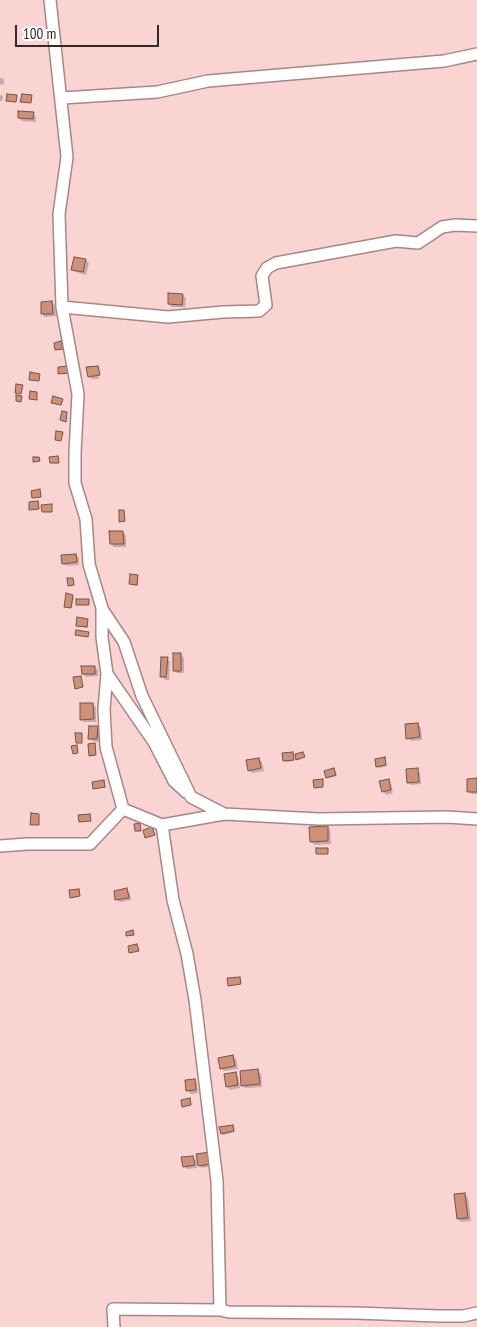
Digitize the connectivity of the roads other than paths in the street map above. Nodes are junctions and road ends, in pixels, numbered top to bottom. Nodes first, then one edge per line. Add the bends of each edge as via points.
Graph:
1 (47, 2) edge
2 (477, 54) edge
3 (62, 98) junction
4 (477, 226) edge
5 (62, 307) junction
6 (102, 608) junction
7 (107, 674) junction
8 (192, 797) junction
9 (123, 809) junction
10 (224, 814) junction
11 (477, 818) edge
12 (162, 825) junction
13 (0, 846) edge
14 (220, 1310) junction
15 (477, 1313) edge
16 (114, 1327) edge

1 - 3 street
2 - 3 street via 444,61 208,81 157,92
3 - 5 street via 67,157 59,214
4 - 5 street via 442,227 418,243 396,241 276,263 262,276 266,305 258,311 168,317
5 - 6 street via 78,394 76,484 86,518 89,564
6 - 7 street
6 - 8 street via 124,642 142,696
7 - 8 street via 154,742 174,781
7 - 9 street via 104,709 106,747
8 - 10 street
9 - 12 street
9 - 13 street via 90,844
10 - 11 street via 319,819
10 - 12 street
12 - 14 street via 195,1000 217,1181
14 - 15 street via 438,1316
14 - 16 street via 113,1309

